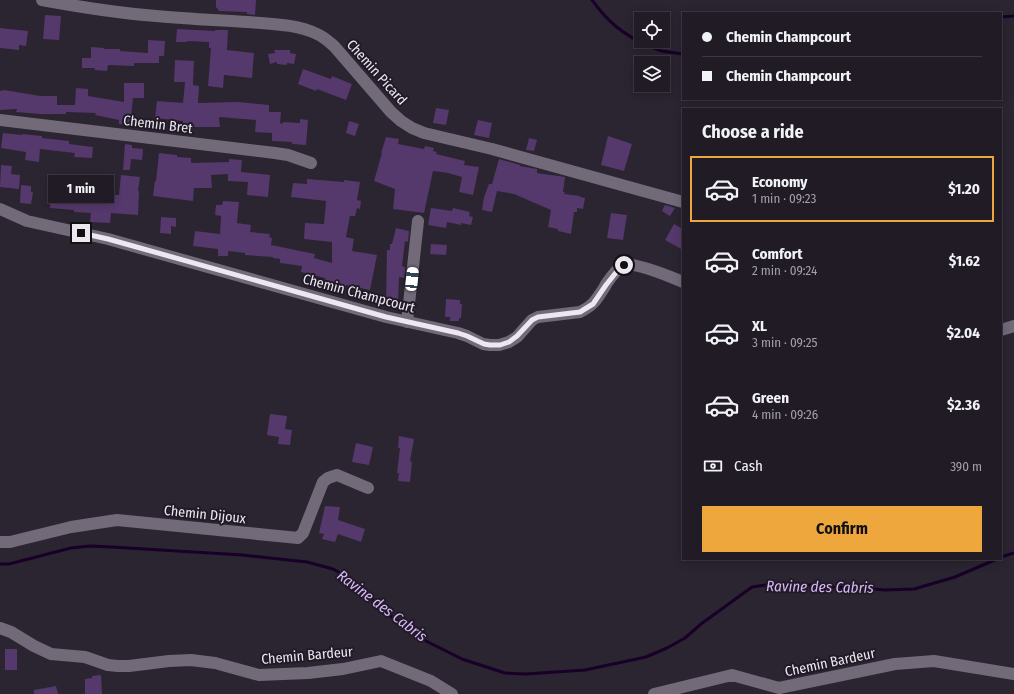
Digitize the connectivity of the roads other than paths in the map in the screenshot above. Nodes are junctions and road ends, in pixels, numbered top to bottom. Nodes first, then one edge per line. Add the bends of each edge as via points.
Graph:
1 (42, 0) edge
2 (0, 120) edge
3 (311, 163) dead end
4 (682, 202) edge
5 (0, 208) edge
6 (418, 221) dead end
7 (682, 282) edge
8 (407, 322) junction
9 (1014, 326) edge
10 (1002, 330) edge
11 (368, 488) dead end
12 (0, 542) edge
13 (0, 628) edge
14 (1014, 674) edge
15 (452, 694) edge
16 (654, 694) edge

1 - 4 street, Chemin Picard via 112,12 262,23 316,33 325,38 343,56 391,112 412,128
2 - 3 street, Chemin Bret via 276,153
5 - 8 street, Chemin Champcourt via 27,221 108,239
6 - 8 street
7 - 8 street, Chemin Champcourt via 638,266 624,265 587,309 538,317 509,342 500,345 484,344 458,333
9 - 10 street
11 - 12 street, Chemin Dijoux via 337,475 328,478 323,482 303,533 298,538 117,520
13 - 15 street, Chemin Bardeur via 51,654 85,657 118,666 191,660 215,663 259,675 308,673 381,661 431,681
14 - 16 street, Chemin Bardeur via 934,661 895,664 779,688 732,675

